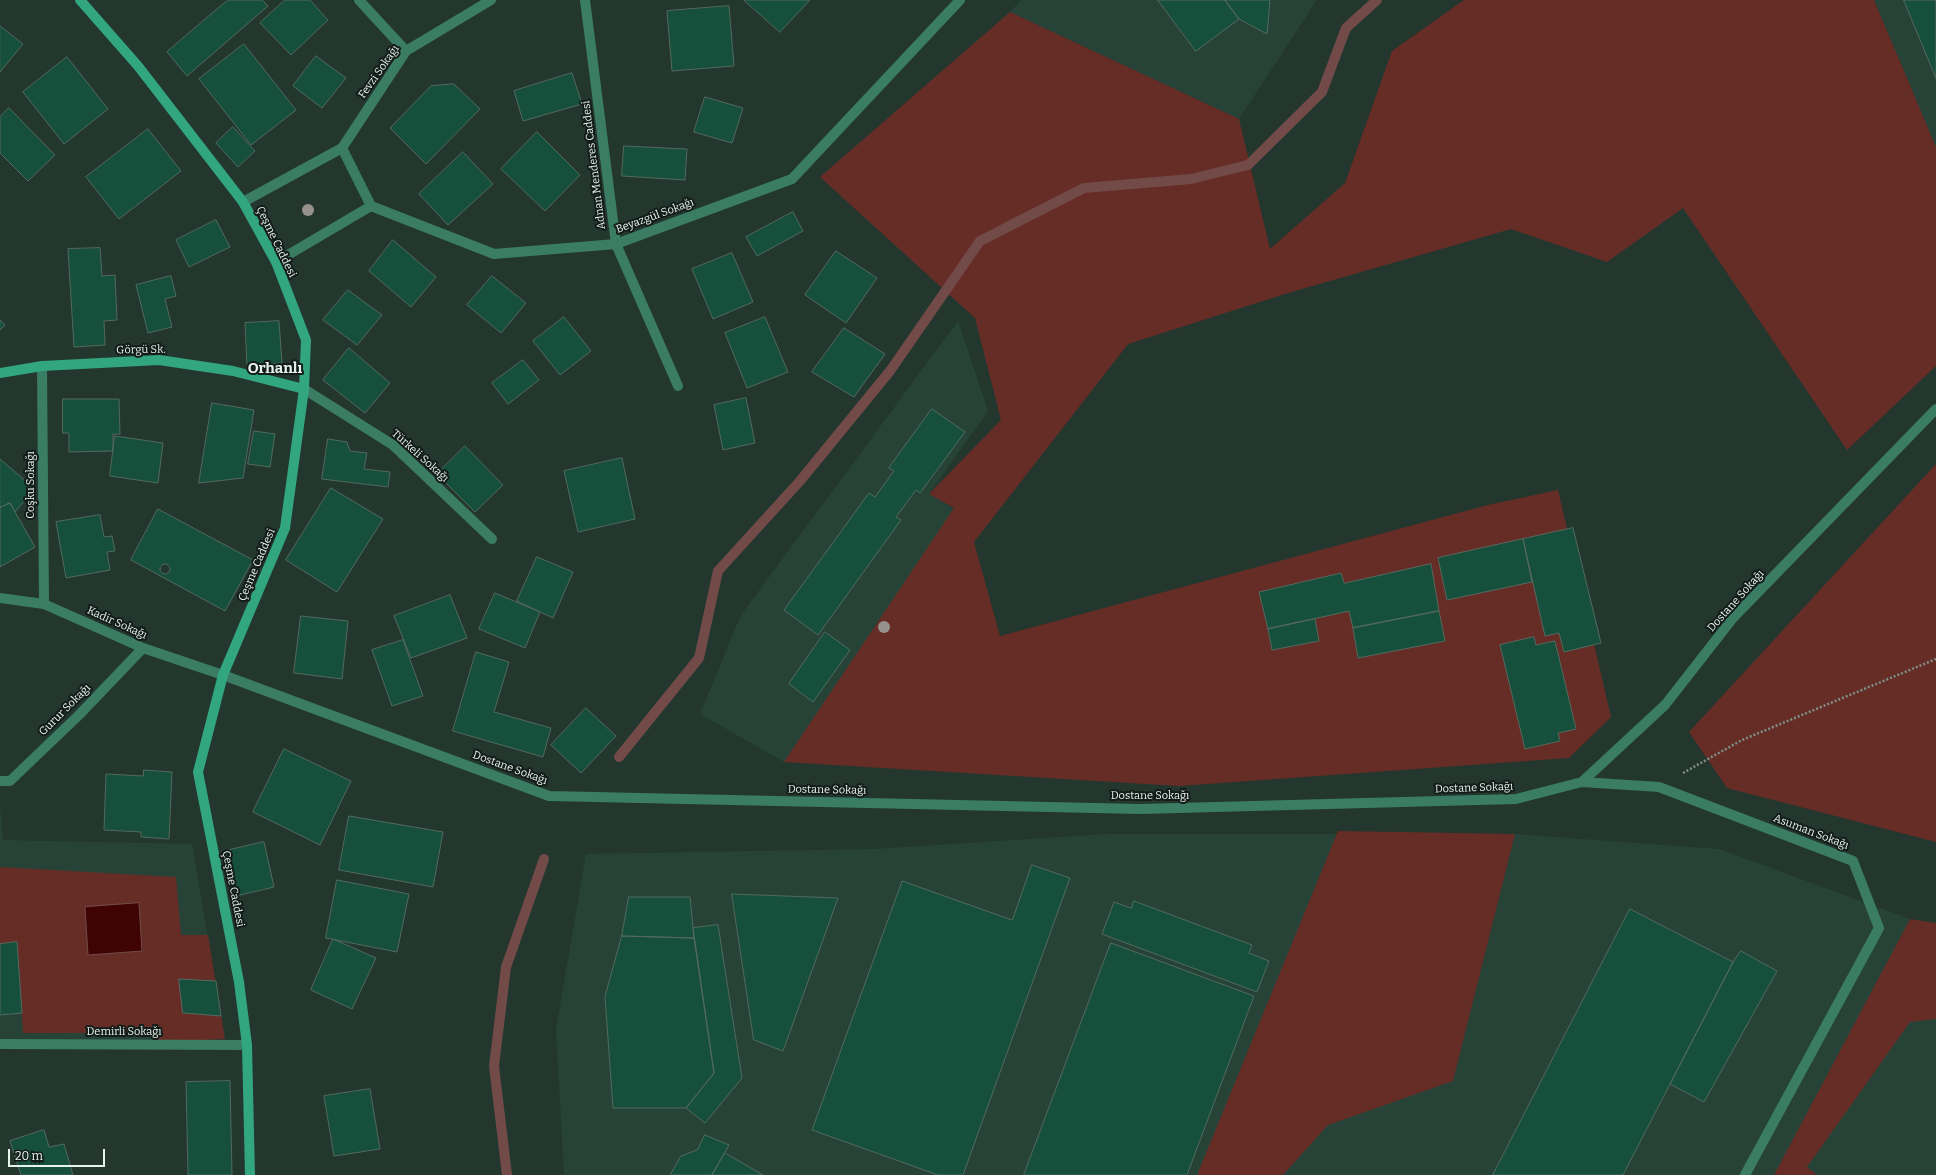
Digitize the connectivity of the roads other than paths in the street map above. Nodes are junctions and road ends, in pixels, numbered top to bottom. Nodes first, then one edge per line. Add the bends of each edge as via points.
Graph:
1 (80, 0) edge
2 (359, 0) edge
3 (491, 0) edge
4 (585, 0) edge
5 (960, 0) edge
6 (406, 51) junction
7 (342, 148) junction
8 (243, 202) junction
9 (371, 206) junction
10 (616, 244) junction
11 (276, 262) junction
12 (42, 366) junction
13 (0, 373) edge
14 (678, 386) dead end
15 (304, 389) junction
16 (1936, 409) edge
17 (492, 539) dead end
18 (0, 598) edge
19 (44, 604) junction
20 (143, 648) junction
21 (223, 675) junction
22 (0, 781) edge
23 (1582, 782) junction
24 (0, 1044) edge
25 (247, 1045) junction
26 (250, 1175) edge
27 (1745, 1175) edge

1 - 8 street, Çeşme Caddesi via 138,66
2 - 6 street
3 - 6 street, Fevzi Sokağı
4 - 10 street, Adnan Menderes Caddesi
5 - 10 street, Beyazgül Sokağı via 792,179
6 - 7 street, Fevzi Sokağı
7 - 8 street, Fevzi Sokağı
7 - 9 street
8 - 11 street, Çeşme Caddesi
9 - 10 street, Beyazgül Sokağı via 494,254
9 - 11 street
10 - 14 street, Adnan Menderes Caddesi
11 - 15 street, Çeşme Caddesi via 306,340
12 - 13 street, Görgü Sk.
12 - 15 street, Görgü Sk. via 159,360 233,371
12 - 19 street, Coşku Sokağı
15 - 17 street, Türkeli Sokağı via 393,445
15 - 21 street, Çeşme Caddesi via 285,528
16 - 23 street, Dostane Sokağı via 1733,618 1665,705
18 - 19 street, Kadir Sokağı
19 - 20 street, Kadir Sokağı
20 - 21 street, Kadir Sokağı
20 - 22 street, Gurur Sokağı via 79,715 10,781
21 - 23 street, Dostane Sokağı via 549,796 1140,809 1516,799
21 - 25 street, Çeşme Caddesi via 198,772 239,982
23 - 27 street, Asuman Sokağı via 1659,787 1853,861 1879,928
24 - 25 street, Demirli Sokağı
25 - 26 street, Çeşme Caddesi

